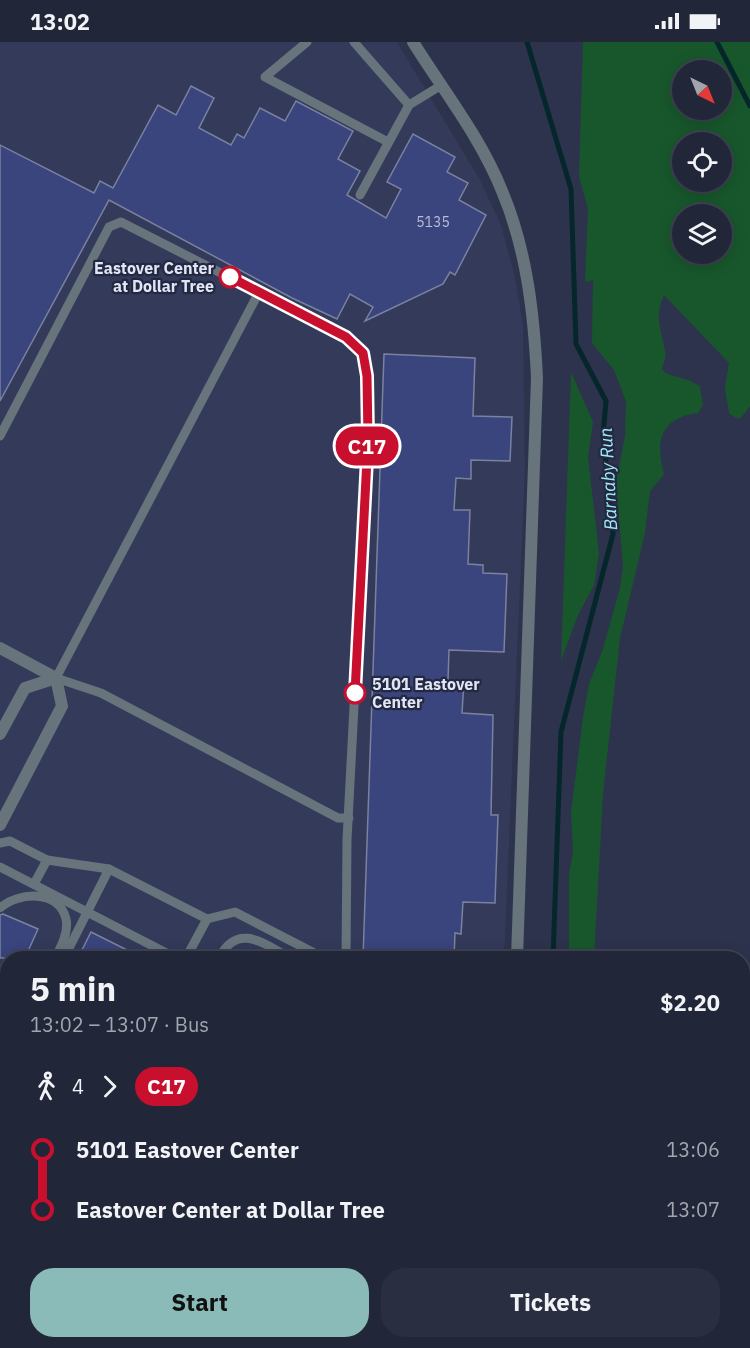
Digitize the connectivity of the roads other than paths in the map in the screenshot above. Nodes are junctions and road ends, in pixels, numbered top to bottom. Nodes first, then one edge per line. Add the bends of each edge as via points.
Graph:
1 (307, 42) edge
2 (354, 42) edge
3 (412, 42) edge
4 (440, 86) junction
5 (409, 105) junction
6 (388, 142) junction
7 (360, 195) dead end
8 (259, 292) junction
9 (0, 436) edge
10 (0, 648) edge
11 (56, 678) junction
12 (0, 734) edge
13 (349, 818) junction
14 (0, 825) edge
15 (0, 843) edge
16 (47, 860) junction
17 (0, 867) edge
18 (109, 869) junction
19 (34, 884) junction
20 (0, 908) edge
21 (87, 912) junction
22 (207, 919) junction
23 (296, 944) junction
24 (60, 951) edge
25 (68, 951) edge
26 (162, 951) edge
27 (190, 951) edge
28 (224, 951) edge
29 (276, 951) edge
30 (292, 951) edge
31 (310, 951) edge
32 (346, 951) edge
33 (517, 951) edge

1 - 6 lane via 265,78
2 - 5 lane
3 - 4 street
4 - 5 lane
4 - 33 street via 502,190 519,239 534,325 537,378
5 - 6 lane
6 - 7 lane
8 - 9 lane via 129,225 121,222 109,227
8 - 11 lane
8 - 13 lane via 346,337 365,360 368,439
10 - 11 street
11 - 12 street via 25,688
11 - 13 lane via 101,693 338,818
11 - 14 street via 62,706
13 - 32 lane
15 - 16 lane via 10,841
16 - 18 lane
16 - 19 lane
17 - 19 lane
18 - 21 lane
18 - 22 lane
19 - 21 lane
20 - 24 lane via 9,900 30,894 58,906 66,921
21 - 25 lane
21 - 26 lane
22 - 23 lane via 235,912
22 - 27 lane
23 - 30 lane
23 - 31 lane
28 - 29 lane via 231,941 240,938

